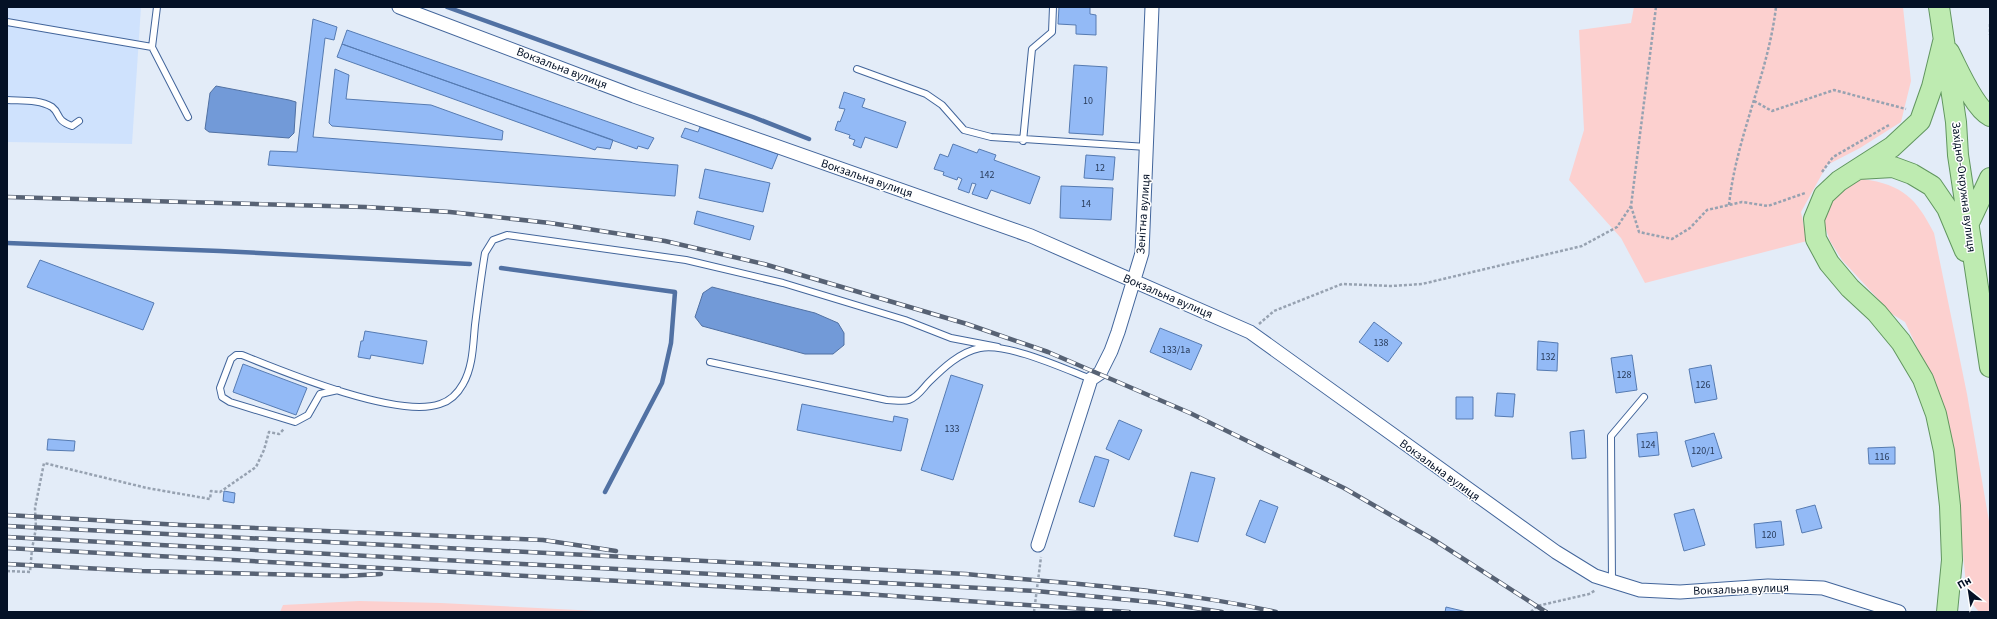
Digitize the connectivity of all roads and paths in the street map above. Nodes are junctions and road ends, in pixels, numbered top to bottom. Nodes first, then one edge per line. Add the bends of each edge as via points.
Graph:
1 (157, 7) edge
2 (399, 7) edge
3 (1054, 7) edge
4 (1152, 7) edge
5 (1656, 7) edge
6 (1776, 7) edge
7 (1939, 7) edge
8 (7, 22) edge
9 (1990, 24) edge
10 (1990, 35) edge
11 (1943, 42) junction
12 (152, 47) junction
13 (857, 69) dead end
14 (7, 100) edge
15 (1754, 101) junction
16 (1903, 114) dead end
17 (1990, 116) edge
18 (188, 117) dead end
19 (79, 121) dead end
20 (1890, 124) dead end
21 (1023, 141) junction
22 (1147, 148) junction
23 (1856, 169) junction
24 (1818, 177) dead end
25 (1990, 178) edge
26 (1809, 188) dead end
27 (1729, 205) junction
28 (1631, 206) junction
29 (1968, 225) junction
30 (1975, 274) junction
31 (1135, 281) junction
32 (1250, 332) junction
33 (998, 347) junction
34 (710, 362) dead end
35 (1990, 367) edge
36 (1091, 379) junction
37 (338, 390) junction
38 (1644, 397) dead end
39 (291, 421) junction
40 (1038, 545) joint
41 (7, 571) edge
42 (1612, 582) junction
43 (1034, 612) edge
44 (1531, 612) edge
45 (1899, 612) edge
46 (1947, 612) edge

1 - 12 lane
2 - 31 street, Вокзальна вулиця via 634,96 1031,236
3 - 21 lane via 1052,32 1032,49
4 - 22 street, Зенітна вулиця
5 - 28 path
6 - 15 path
7 - 11 main road, Західно-Окружна вулиця
8 - 12 lane
9 - 10 path
11 - 17 main road via 1977,103
11 - 23 main road via 1932,87 1920,121 1892,147
11 - 29 main road, Західно-Окружна вулиця
12 - 18 lane
13 - 21 lane via 926,94 942,105 964,130
14 - 19 lane via 37,102 52,108 62,122 72,126
15 - 16 path via 1772,111 1834,90 1909,110
15 - 27 path via 1743,134
20 - 24 path via 1833,157
21 - 22 lane
22 - 31 street, Зенітна вулиця via 1142,253
23 - 30 main road via 1893,167 1912,174 1932,186 1947,208
23 - 46 main road via 1839,180 1824,195 1814,219 1816,239 1829,263 1850,288 1877,313 1900,342 1922,379 1936,414 1944,451 1950,506 1952,560
25 - 29 main road
26 - 27 path via 1804,194 1768,206 1742,202
27 - 28 path via 1707,210 1690,228 1672,239 1639,232
28 - 32 path via 1617,227 1582,246 1422,284 1342,284 1274,311
29 - 30 main road, Західно-Окружна вулиця
30 - 35 main road, Західно-Окружна вулиця
31 - 32 street, Вокзальна вулиця
31 - 36 street, Зенітна вулиця via 1111,351 1100,373
32 - 42 street, Вокзальна вулиця via 1556,552 1595,576
33 - 34 lane via 980,348 955,360 916,396 908,400 887,400
33 - 36 lane
33 - 37 lane via 951,338 905,320 783,283 686,260 507,235 493,240 485,253 471,363 463,385 452,398 440,404 423,407 378,402
36 - 40 street, Зенітна вулиця
37 - 39 lane via 320,394 308,415 295,422
37 - 39 lane via 242,355 236,355 231,359 220,388 222,397 230,402
38 - 42 lane via 1612,436
39 - 41 path via 279,434 269,432 256,467 220,492 211,491 210,499 147,488 44,463 36,504 36,528 30,572
40 - 43 path via 1041,552
42 - 44 path via 1589,594 1537,606
42 - 45 street, Вокзальна вулиця via 1640,590 1680,592 1768,586 1823,588

